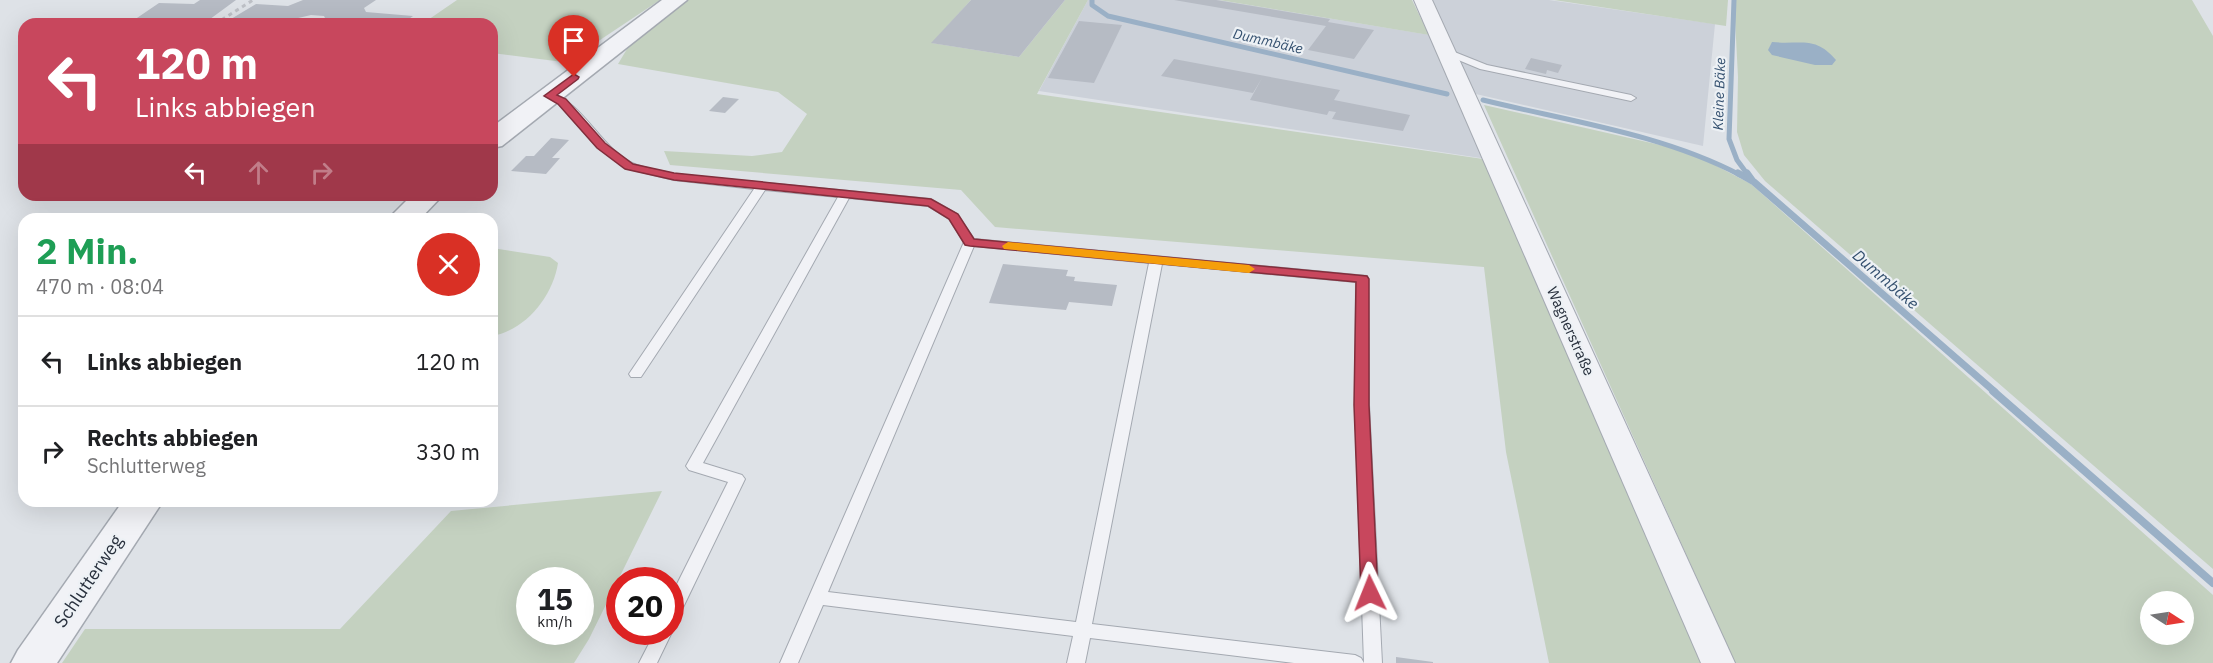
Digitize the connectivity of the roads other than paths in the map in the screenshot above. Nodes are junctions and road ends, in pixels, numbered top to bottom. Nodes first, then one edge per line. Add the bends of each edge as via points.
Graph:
1 (676, 0) edge
2 (1424, 0) edge
3 (1447, 52) junction
4 (550, 96) junction
5 (1631, 98) dead end
6 (498, 135) edge
7 (762, 186) junction
8 (846, 194) junction
9 (422, 201) edge
10 (410, 213) edge
11 (970, 242) junction
12 (1156, 260) junction
13 (636, 374) dead end
14 (140, 507) edge
15 (684, 588) edge
16 (817, 597) junction
17 (1083, 630) junction
18 (657, 645) edge
19 (33, 663) edge
20 (648, 663) edge
21 (789, 663) edge
22 (1076, 663) edge
23 (1355, 663) edge
24 (1372, 663) edge
25 (1718, 663) edge

1 - 4 street
2 - 3 street, Wagnerstraße
3 - 5 lane via 1485,67
3 - 25 street, Wagnerstraße
4 - 6 street
4 - 7 lane via 562,101 601,145 629,166 674,177
7 - 8 lane
7 - 13 lane
8 - 11 lane via 931,203 953,217
8 - 15 lane via 694,465 738,479
9 - 10 street
11 - 12 lane
11 - 16 lane
12 - 17 lane
12 - 24 lane via 1362,279 1362,405
14 - 19 street, Schlutterweg
16 - 17 lane
16 - 21 lane
17 - 22 lane
17 - 23 lane
18 - 20 lane

